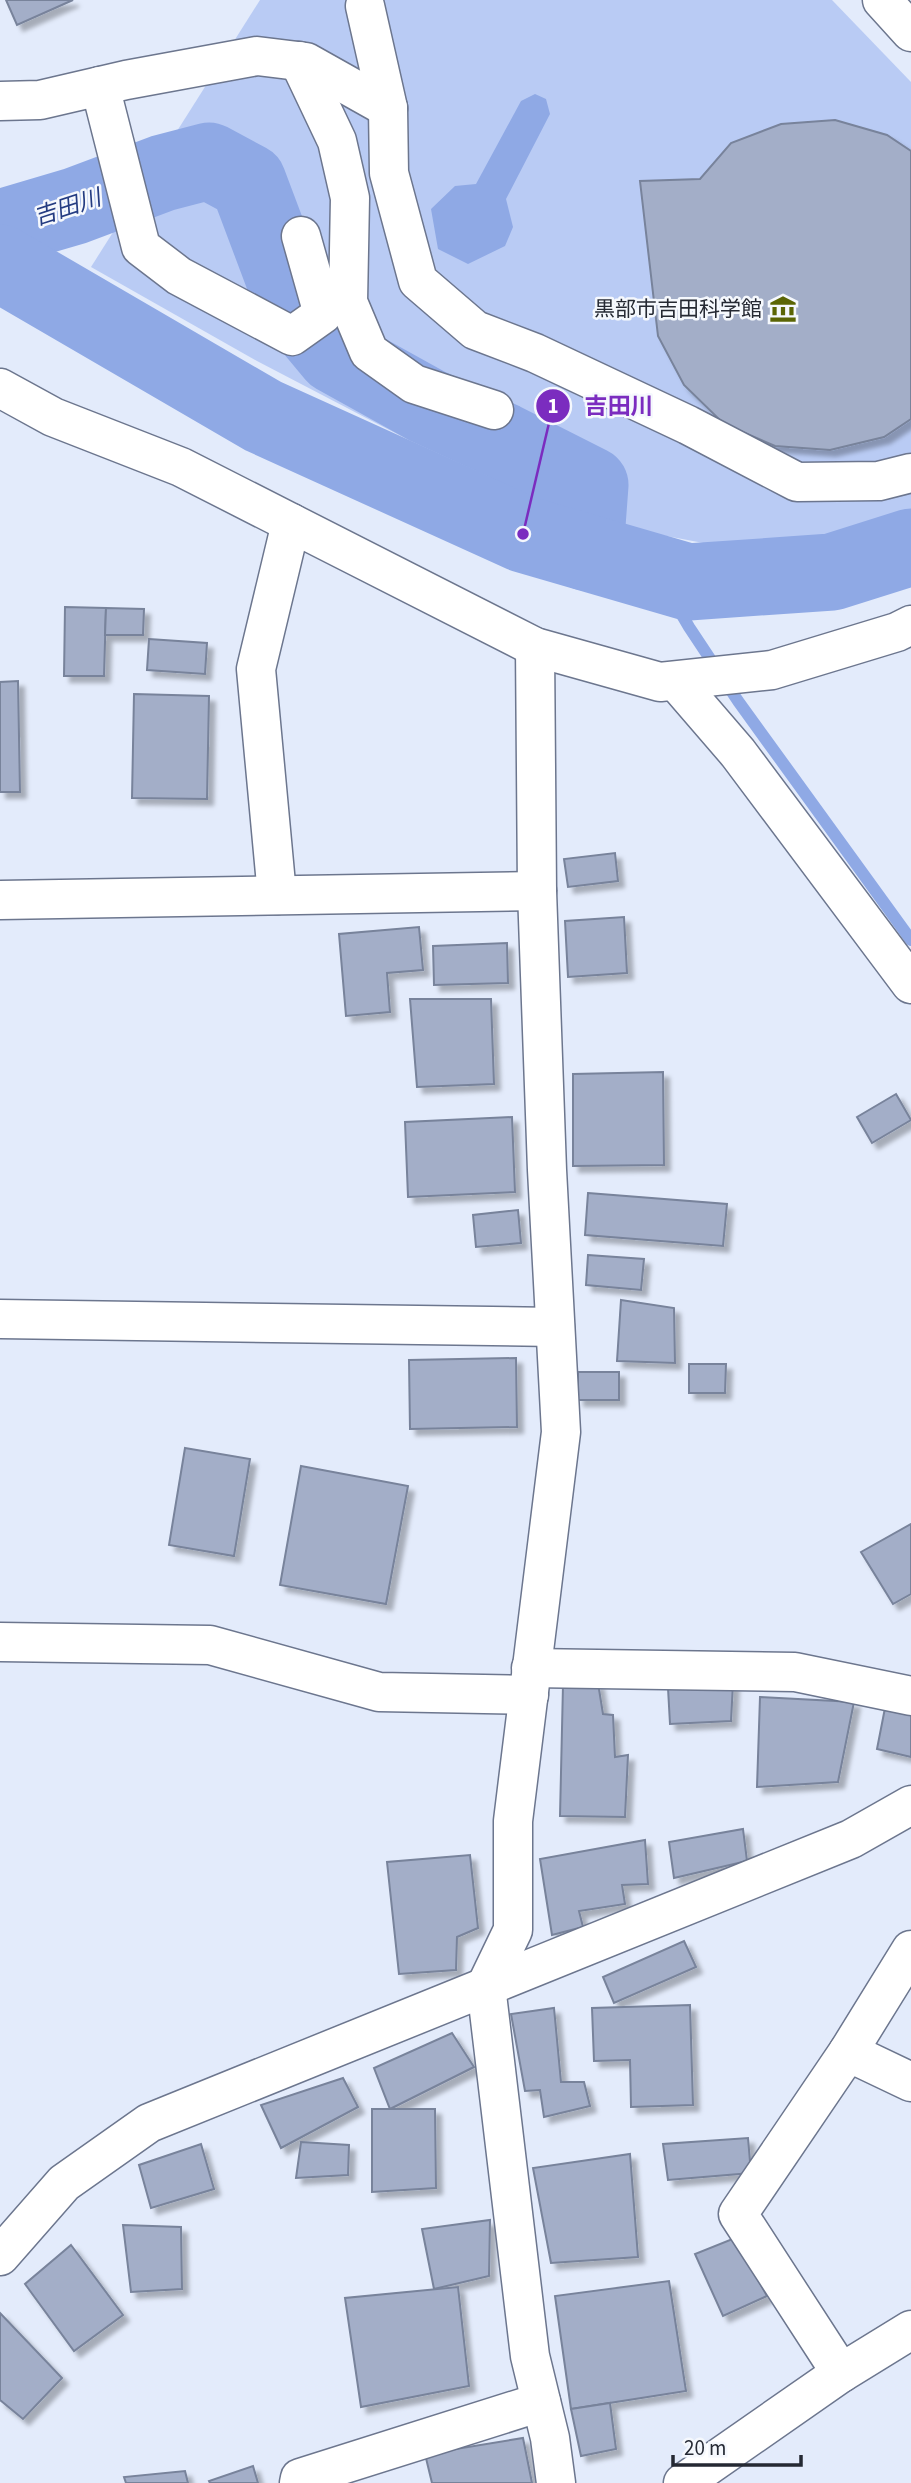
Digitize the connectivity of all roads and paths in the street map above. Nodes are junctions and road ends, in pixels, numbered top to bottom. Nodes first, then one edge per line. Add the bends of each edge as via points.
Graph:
1 (882, 0) edge
2 (365, 6) dead end
3 (911, 32) edge
4 (299, 61) junction
5 (100, 86) junction
6 (0, 102) edge
7 (388, 108) junction
8 (301, 236) dead end
9 (0, 388) edge
10 (494, 410) dead end
11 (911, 473) edge
12 (291, 523) junction
13 (911, 625) edge
14 (535, 647) junction
15 (676, 681) junction
16 (537, 891) junction
17 (277, 895) junction
18 (0, 901) edge
19 (911, 984) edge
20 (0, 1319) edge
21 (555, 1327) junction
22 (0, 1642) edge
23 (530, 1681) junction
24 (911, 1696) edge
25 (911, 1805) edge
26 (911, 1950) edge
27 (486, 1986) junction
28 (848, 2052) junction
29 (911, 2082) edge
30 (0, 2256) edge
31 (911, 2330) edge
32 (841, 2373) junction
33 (541, 2402) junction
34 (299, 2483) edge
35 (556, 2483) edge
36 (683, 2483) edge

1 - 3 street
2 - 7 street
4 - 5 street via 257,56
4 - 7 street
4 - 10 street via 337,141 350,198 348,302 369,352 414,384
5 - 6 street via 40,100
5 - 8 street via 141,247 179,276 292,336 323,314
7 - 11 street via 389,173 418,281 475,330 653,408 797,482 879,481
9 - 12 street via 53,417 181,467
12 - 14 street
12 - 17 street via 256,669
13 - 15 street via 772,670
14 - 15 street via 660,682
14 - 16 street
15 - 19 street via 738,753
16 - 17 street
16 - 21 street
17 - 18 street
20 - 21 street
21 - 23 street via 561,1432
22 - 23 street via 210,1645 379,1692
23 - 24 street via 795,1672
23 - 27 street via 513,1821 513,1930
25 - 27 street via 851,1839
26 - 28 street
27 - 30 street via 149,2123 64,2183
27 - 33 street via 530,2356
28 - 29 street
28 - 32 street via 738,2214
31 - 32 street
32 - 36 street
33 - 34 street via 300,2478
33 - 35 street

